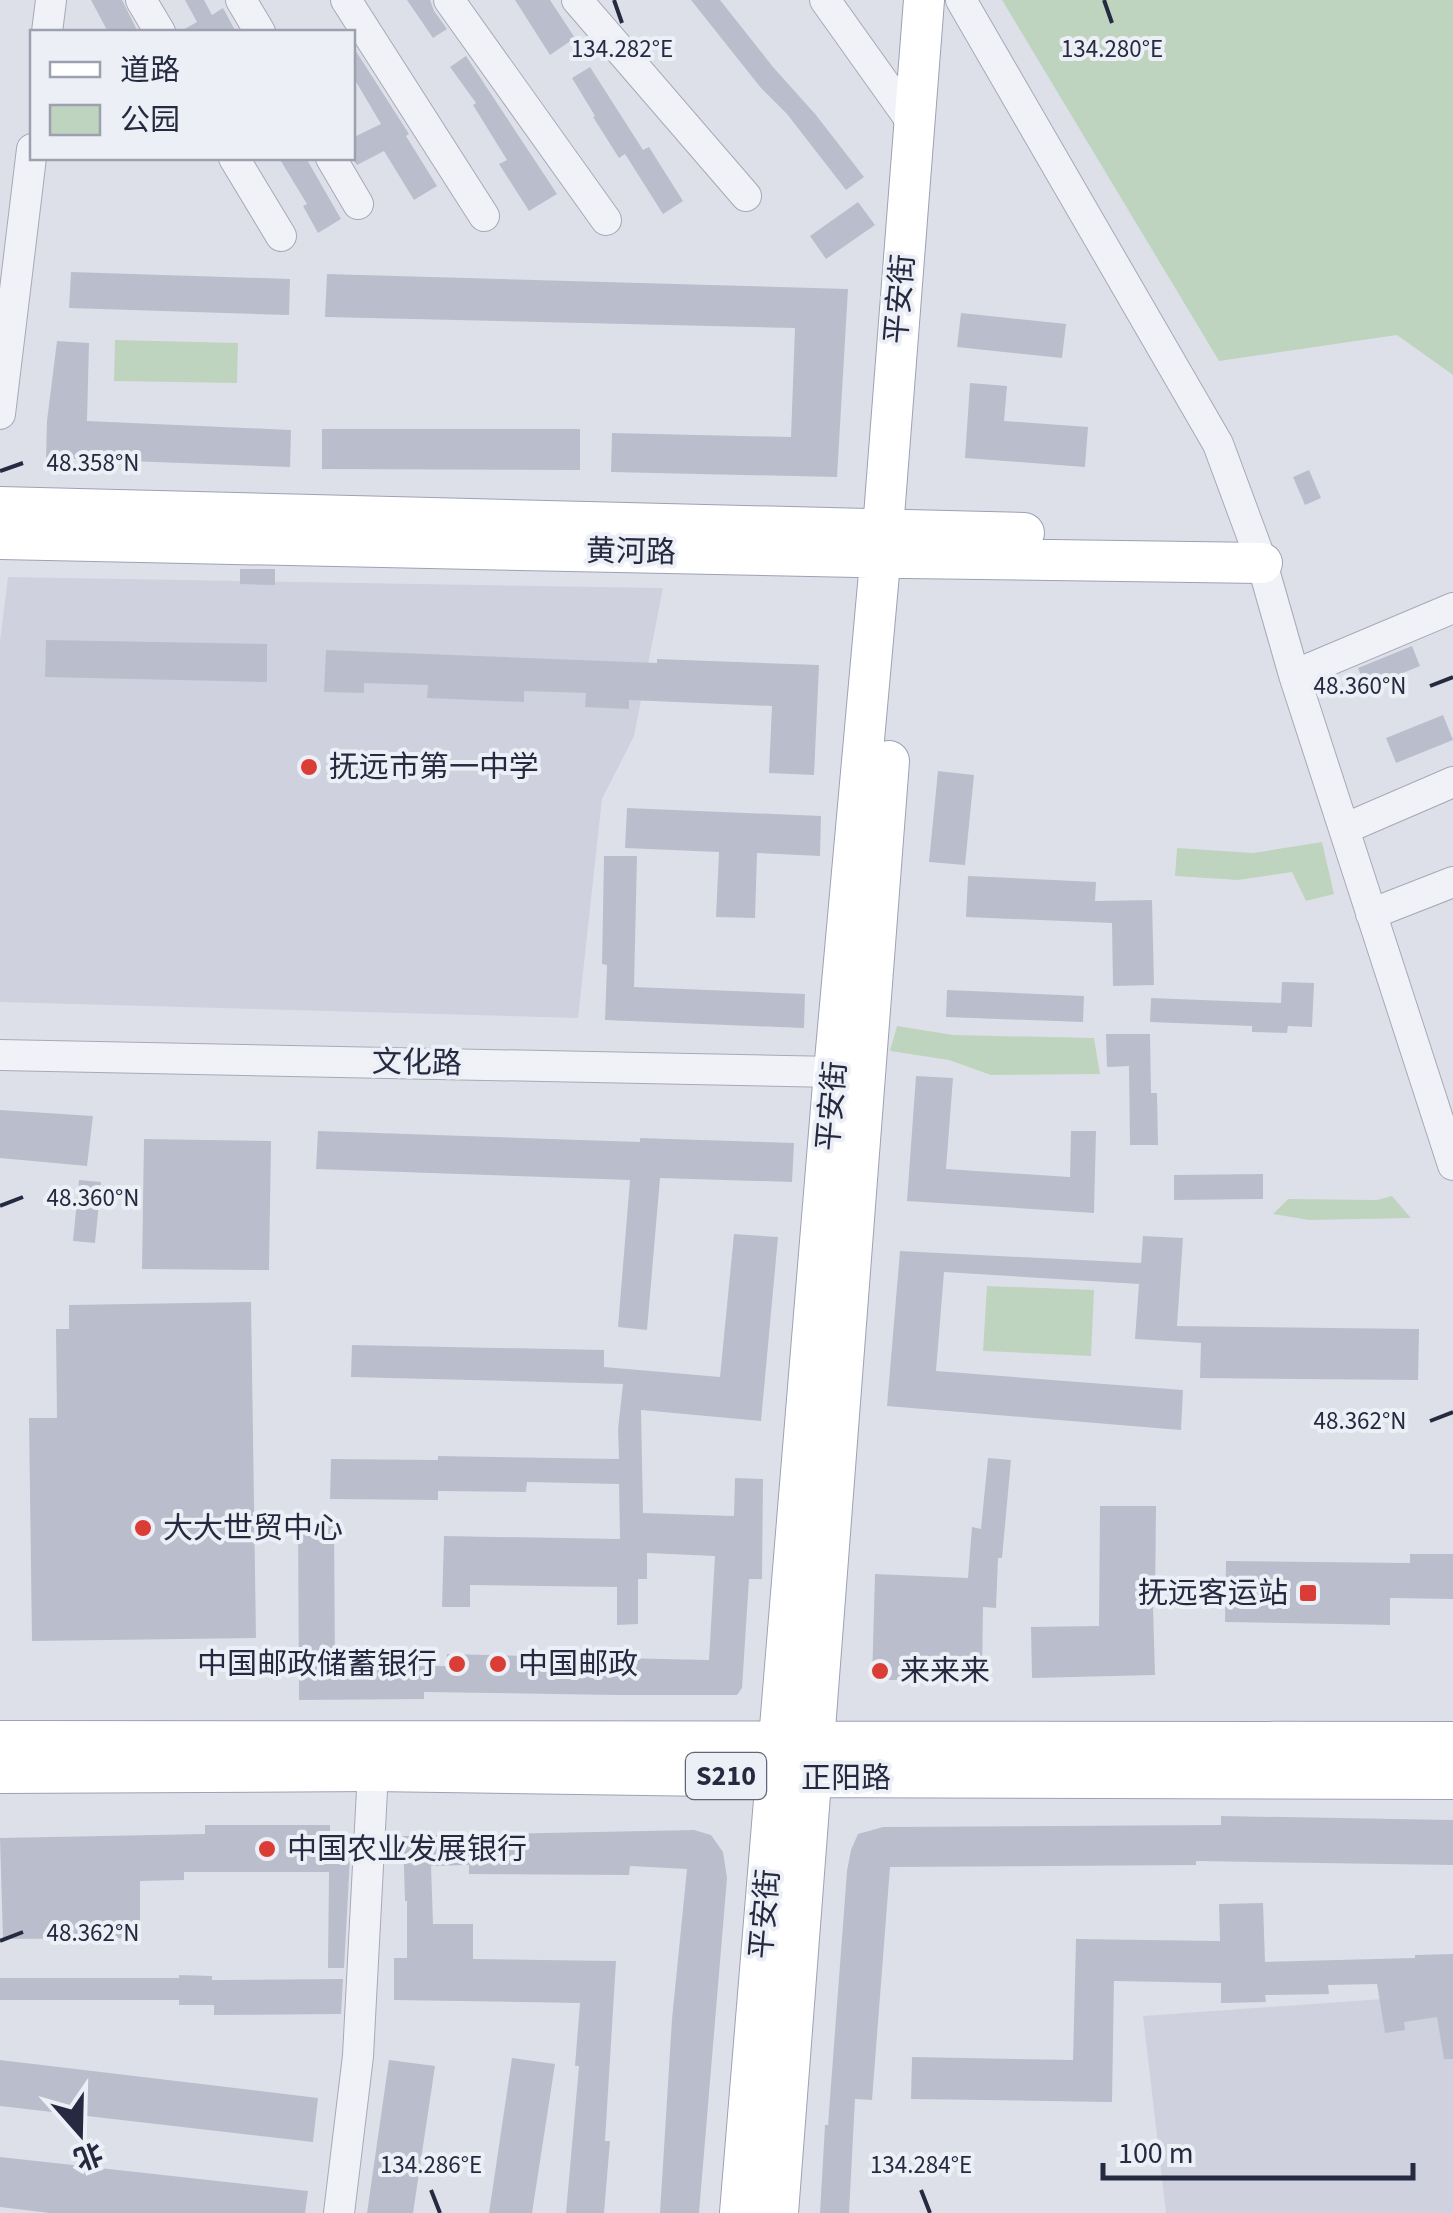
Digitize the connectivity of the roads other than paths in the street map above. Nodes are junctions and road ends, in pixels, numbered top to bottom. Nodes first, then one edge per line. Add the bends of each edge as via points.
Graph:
1 (51, 0) edge
2 (141, 0) edge
3 (241, 0) edge
4 (346, 0) edge
5 (450, 0) edge
6 (577, 0) edge
7 (825, 0) edge
8 (924, 0) edge
9 (944, 0) edge
10 (961, 0) edge
11 (47, 30) edge
12 (159, 30) edge
13 (259, 30) edge
14 (914, 125) junction
15 (31, 160) edge
16 (235, 160) edge
17 (332, 160) edge
18 (746, 196) dead end
19 (358, 204) dead end
20 (484, 216) dead end
21 (606, 220) dead end
22 (281, 236) dead end
23 (0, 414) edge
24 (0, 508) edge
25 (0, 539) edge
26 (894, 543) junction
27 (1257, 551) junction
28 (1453, 608) edge
29 (1294, 675) junction
30 (1453, 782) edge
31 (1344, 830) junction
32 (1453, 882) edge
33 (1372, 914) junction
34 (0, 1055) edge
35 (834, 1072) junction
36 (1444, 1104) edge
37 (1453, 1165) edge
38 (0, 1741) edge
39 (1453, 1742) edge
40 (795, 1759) junction
41 (373, 1771) junction
42 (0, 1773) edge
43 (1453, 1779) edge
44 (339, 2213) edge
45 (740, 2213) edge
46 (778, 2213) edge

1 - 11 street
2 - 12 street
3 - 13 street
4 - 20 street
5 - 21 street
6 - 18 street
7 - 14 street
8 - 14 main road, 平安街
9 - 26 main road, 平安街
10 - 27 street via 1218,444
14 - 26 main road, 平安街
15 - 23 street
16 - 22 street
17 - 19 street
24 - 26 main road, 黄河路
25 - 26 main road, 黄河路
26 - 27 main road, 黄河路
26 - 35 main road, 平安街
26 - 40 main road, 平安街
27 - 29 street
28 - 29 street
29 - 31 street
30 - 31 street
31 - 33 street
32 - 33 street
33 - 36 street
34 - 35 street, 文化路
35 - 40 main road, 平安街
36 - 37 street
38 - 40 main road, 正阳路
39 - 40 main road, 正阳路
40 - 41 main road, 正阳路 / S210
40 - 43 main road, 正阳路 / S210
40 - 45 main road, 平安街
40 - 46 main road, 平安街
41 - 42 main road, 正阳路 / S210
41 - 44 street via 358,2056

